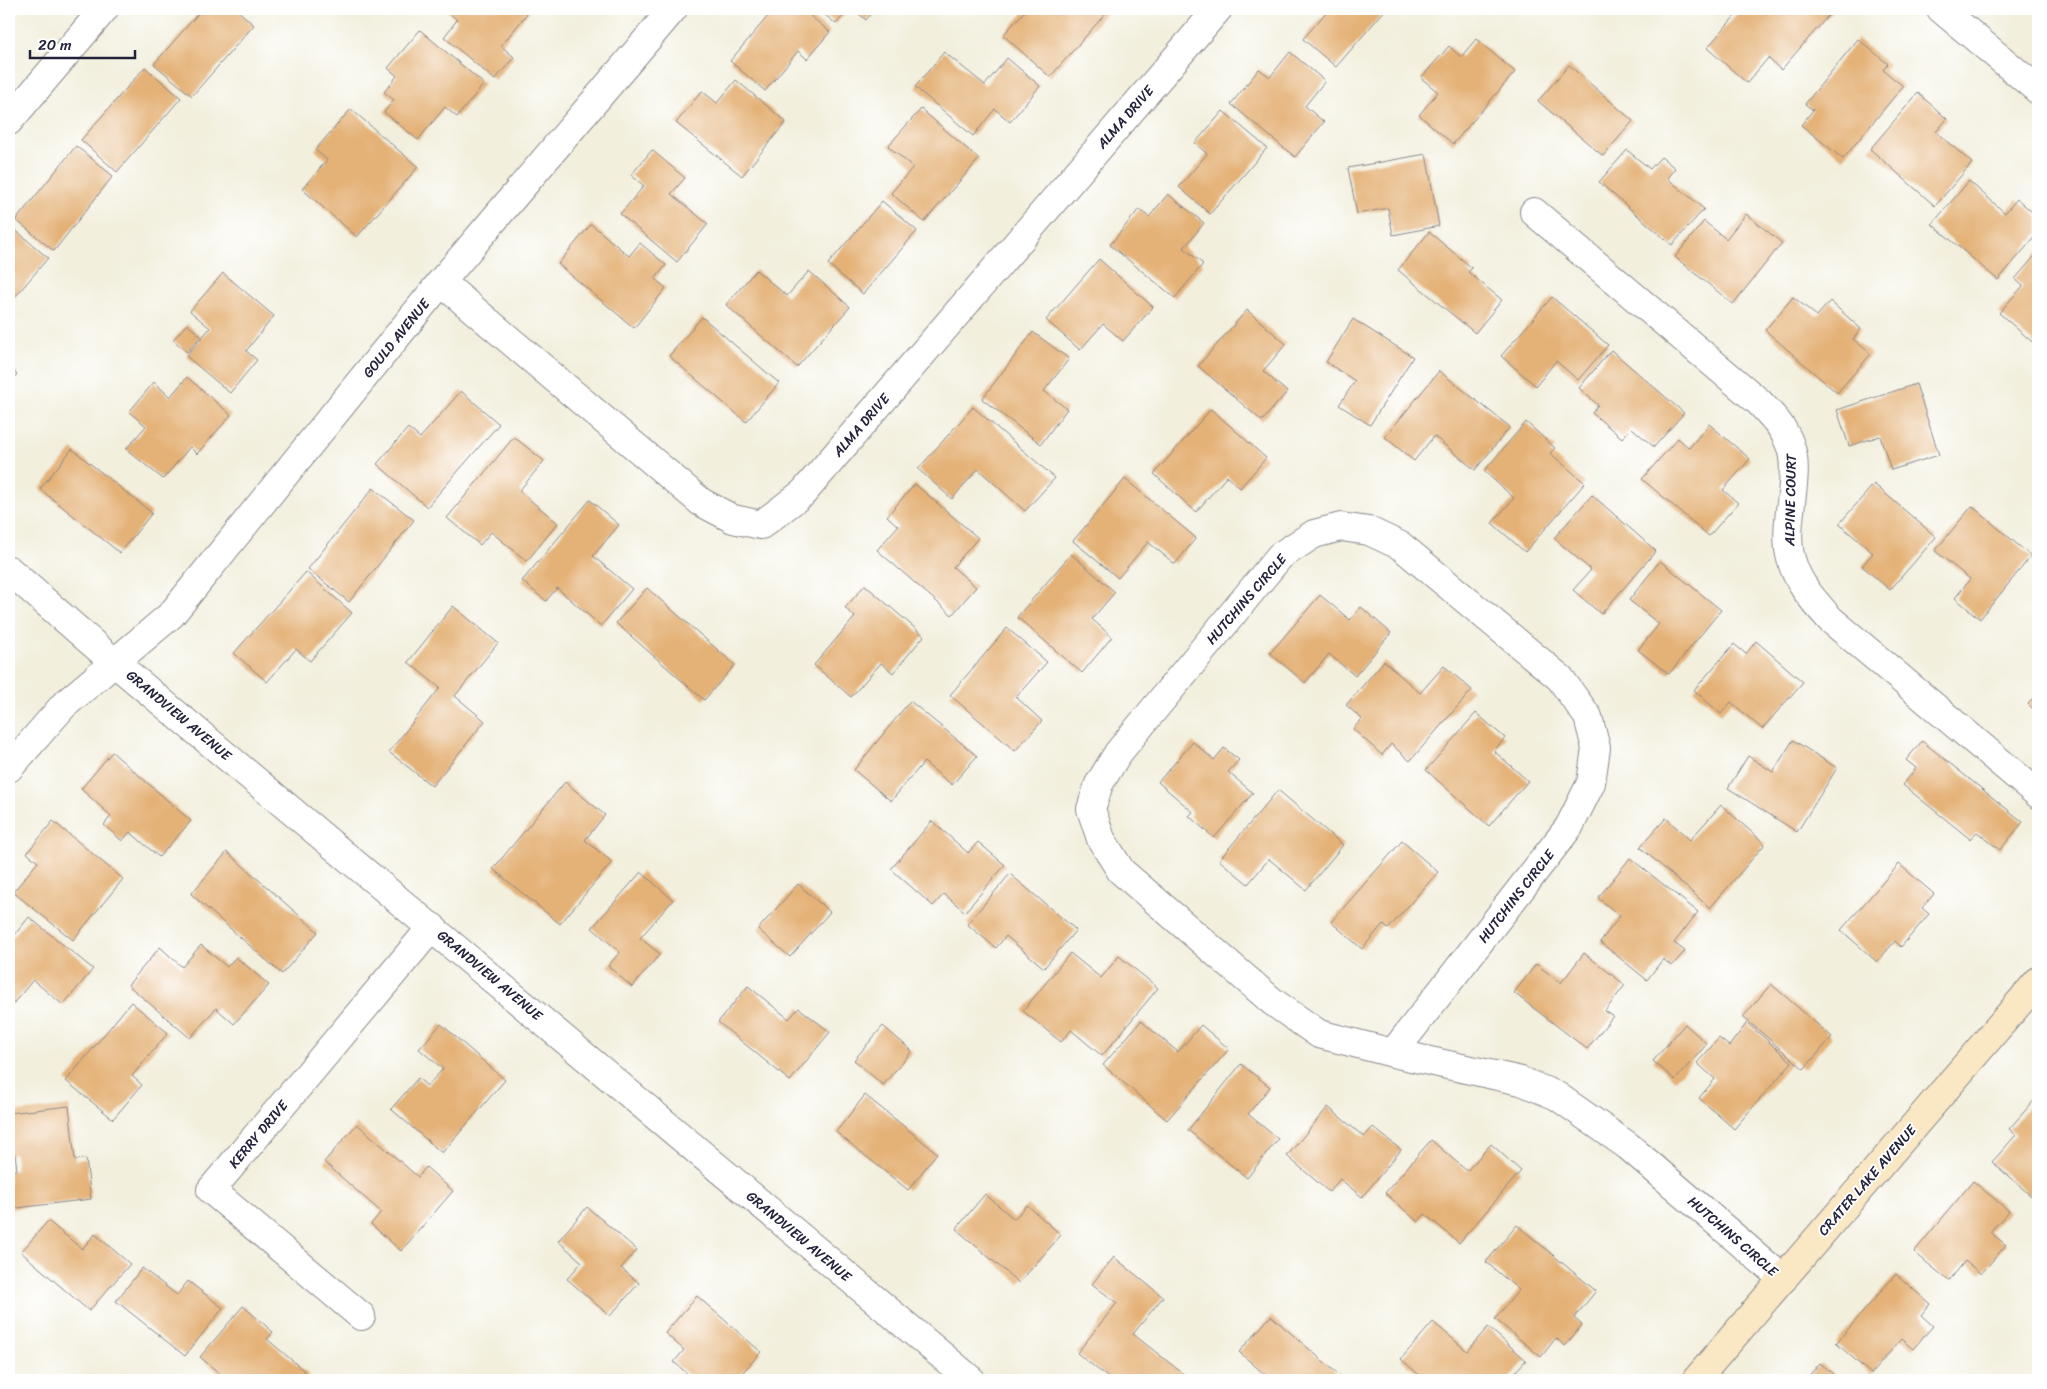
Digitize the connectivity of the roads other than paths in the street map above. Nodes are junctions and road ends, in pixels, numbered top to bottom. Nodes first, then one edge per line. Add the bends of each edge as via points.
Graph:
1 (104, 9) edge
2 (673, 9) edge
3 (1218, 9) edge
4 (1942, 9) edge
5 (2038, 90) edge
6 (9, 121) edge
7 (1534, 212) dead end
8 (441, 282) junction
9 (9, 570) edge
10 (114, 662) junction
11 (9, 768) edge
12 (2038, 794) edge
13 (432, 926) junction
14 (2038, 981) edge
15 (1393, 1053) junction
16 (1783, 1279) junction
17 (361, 1316) dead end
18 (970, 1380) edge
19 (1696, 1380) edge

1 - 6 street
2 - 8 street, GOULD AVENUE
3 - 8 street, ALMA DRIVE via 803,493 761,525 732,518 701,502
4 - 5 street
7 - 12 street, ALPINE COURT via 1759,402 1779,423 1791,446 1787,537 1802,587 1830,619
8 - 10 street, GOULD AVENUE via 171,615
9 - 10 street, GRANDVIEW AVENUE
10 - 11 street, GOULD AVENUE via 64,705
10 - 13 street, GRANDVIEW AVENUE
13 - 17 street, KERRY DRIVE via 210,1190
13 - 18 street, GRANDVIEW AVENUE
14 - 16 main road, CRATER LAKE AVENUE
15 - 15 street, HUTCHINS CIRCLE via 1320,1034 1273,1002 1121,871 1101,839 1091,808 1099,784 1118,753 1280,556 1314,534 1341,527 1369,531 1401,546 1560,678 1588,717 1596,748 1591,783 1569,827
15 - 16 street, HUTCHINS CIRCLE via 1521,1080 1557,1096 1628,1146
16 - 19 main road, CRATER LAKE AVENUE

